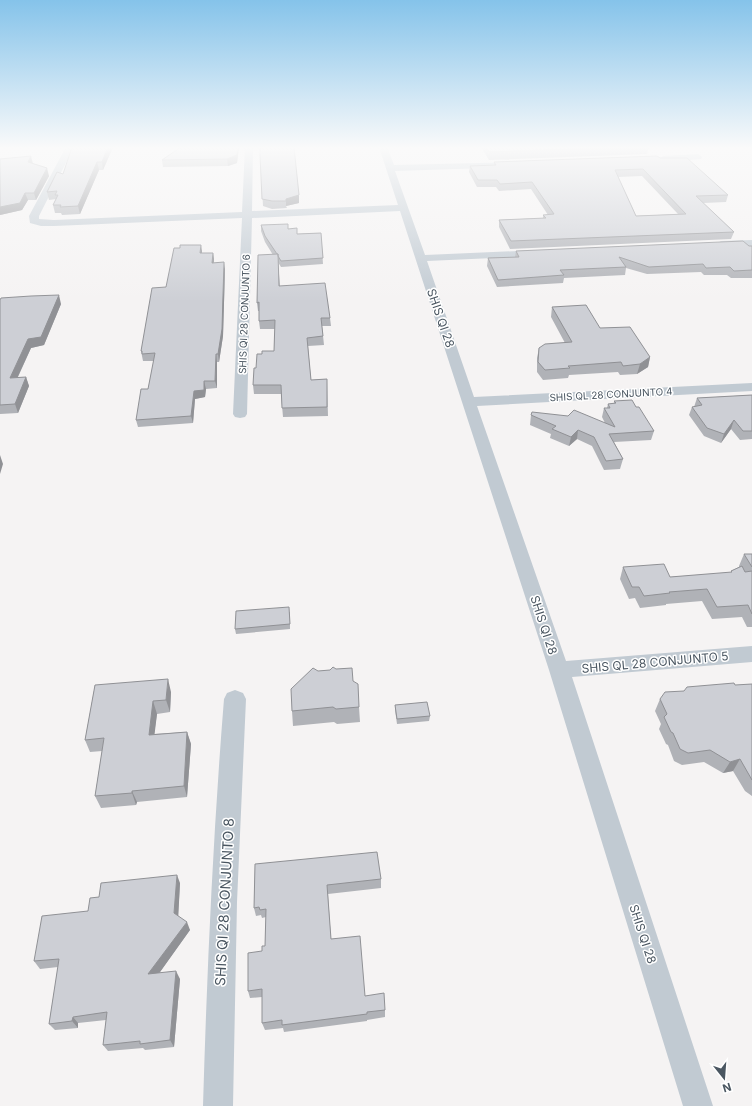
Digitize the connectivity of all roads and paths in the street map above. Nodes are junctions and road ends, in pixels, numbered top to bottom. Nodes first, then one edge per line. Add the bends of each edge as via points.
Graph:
1 (43, 199) edge
2 (248, 199) edge
3 (400, 199) edge
4 (403, 208) junction
5 (248, 214) junction
6 (752, 243) edge
7 (712, 245) edge
8 (555, 252) edge
9 (420, 258) junction
10 (752, 387) edge
11 (470, 402) junction
12 (240, 414) dead end
13 (752, 654) edge
14 (559, 670) junction
15 (236, 699) dead end
16 (218, 1106) edge
17 (698, 1106) edge

1 - 5 street via 34,216 35,222 46,224
2 - 5 street, SHIS QI 28 CONJUNTO 6
3 - 4 street, SHIS QI 28
4 - 5 street
4 - 9 street, SHIS QI 28
5 - 12 street, SHIS QI 28 CONJUNTO 6
6 - 7 street
8 - 9 street
9 - 11 street, SHIS QI 28
10 - 11 street, SHIS QL 28 CONJUNTO 4
11 - 14 street, SHIS QI 28
13 - 14 street, SHIS QL 28 CONJUNTO 5
14 - 17 street, SHIS QI 28
15 - 16 street, SHIS QI 28 CONJUNTO 8 via 230,767 220,988

